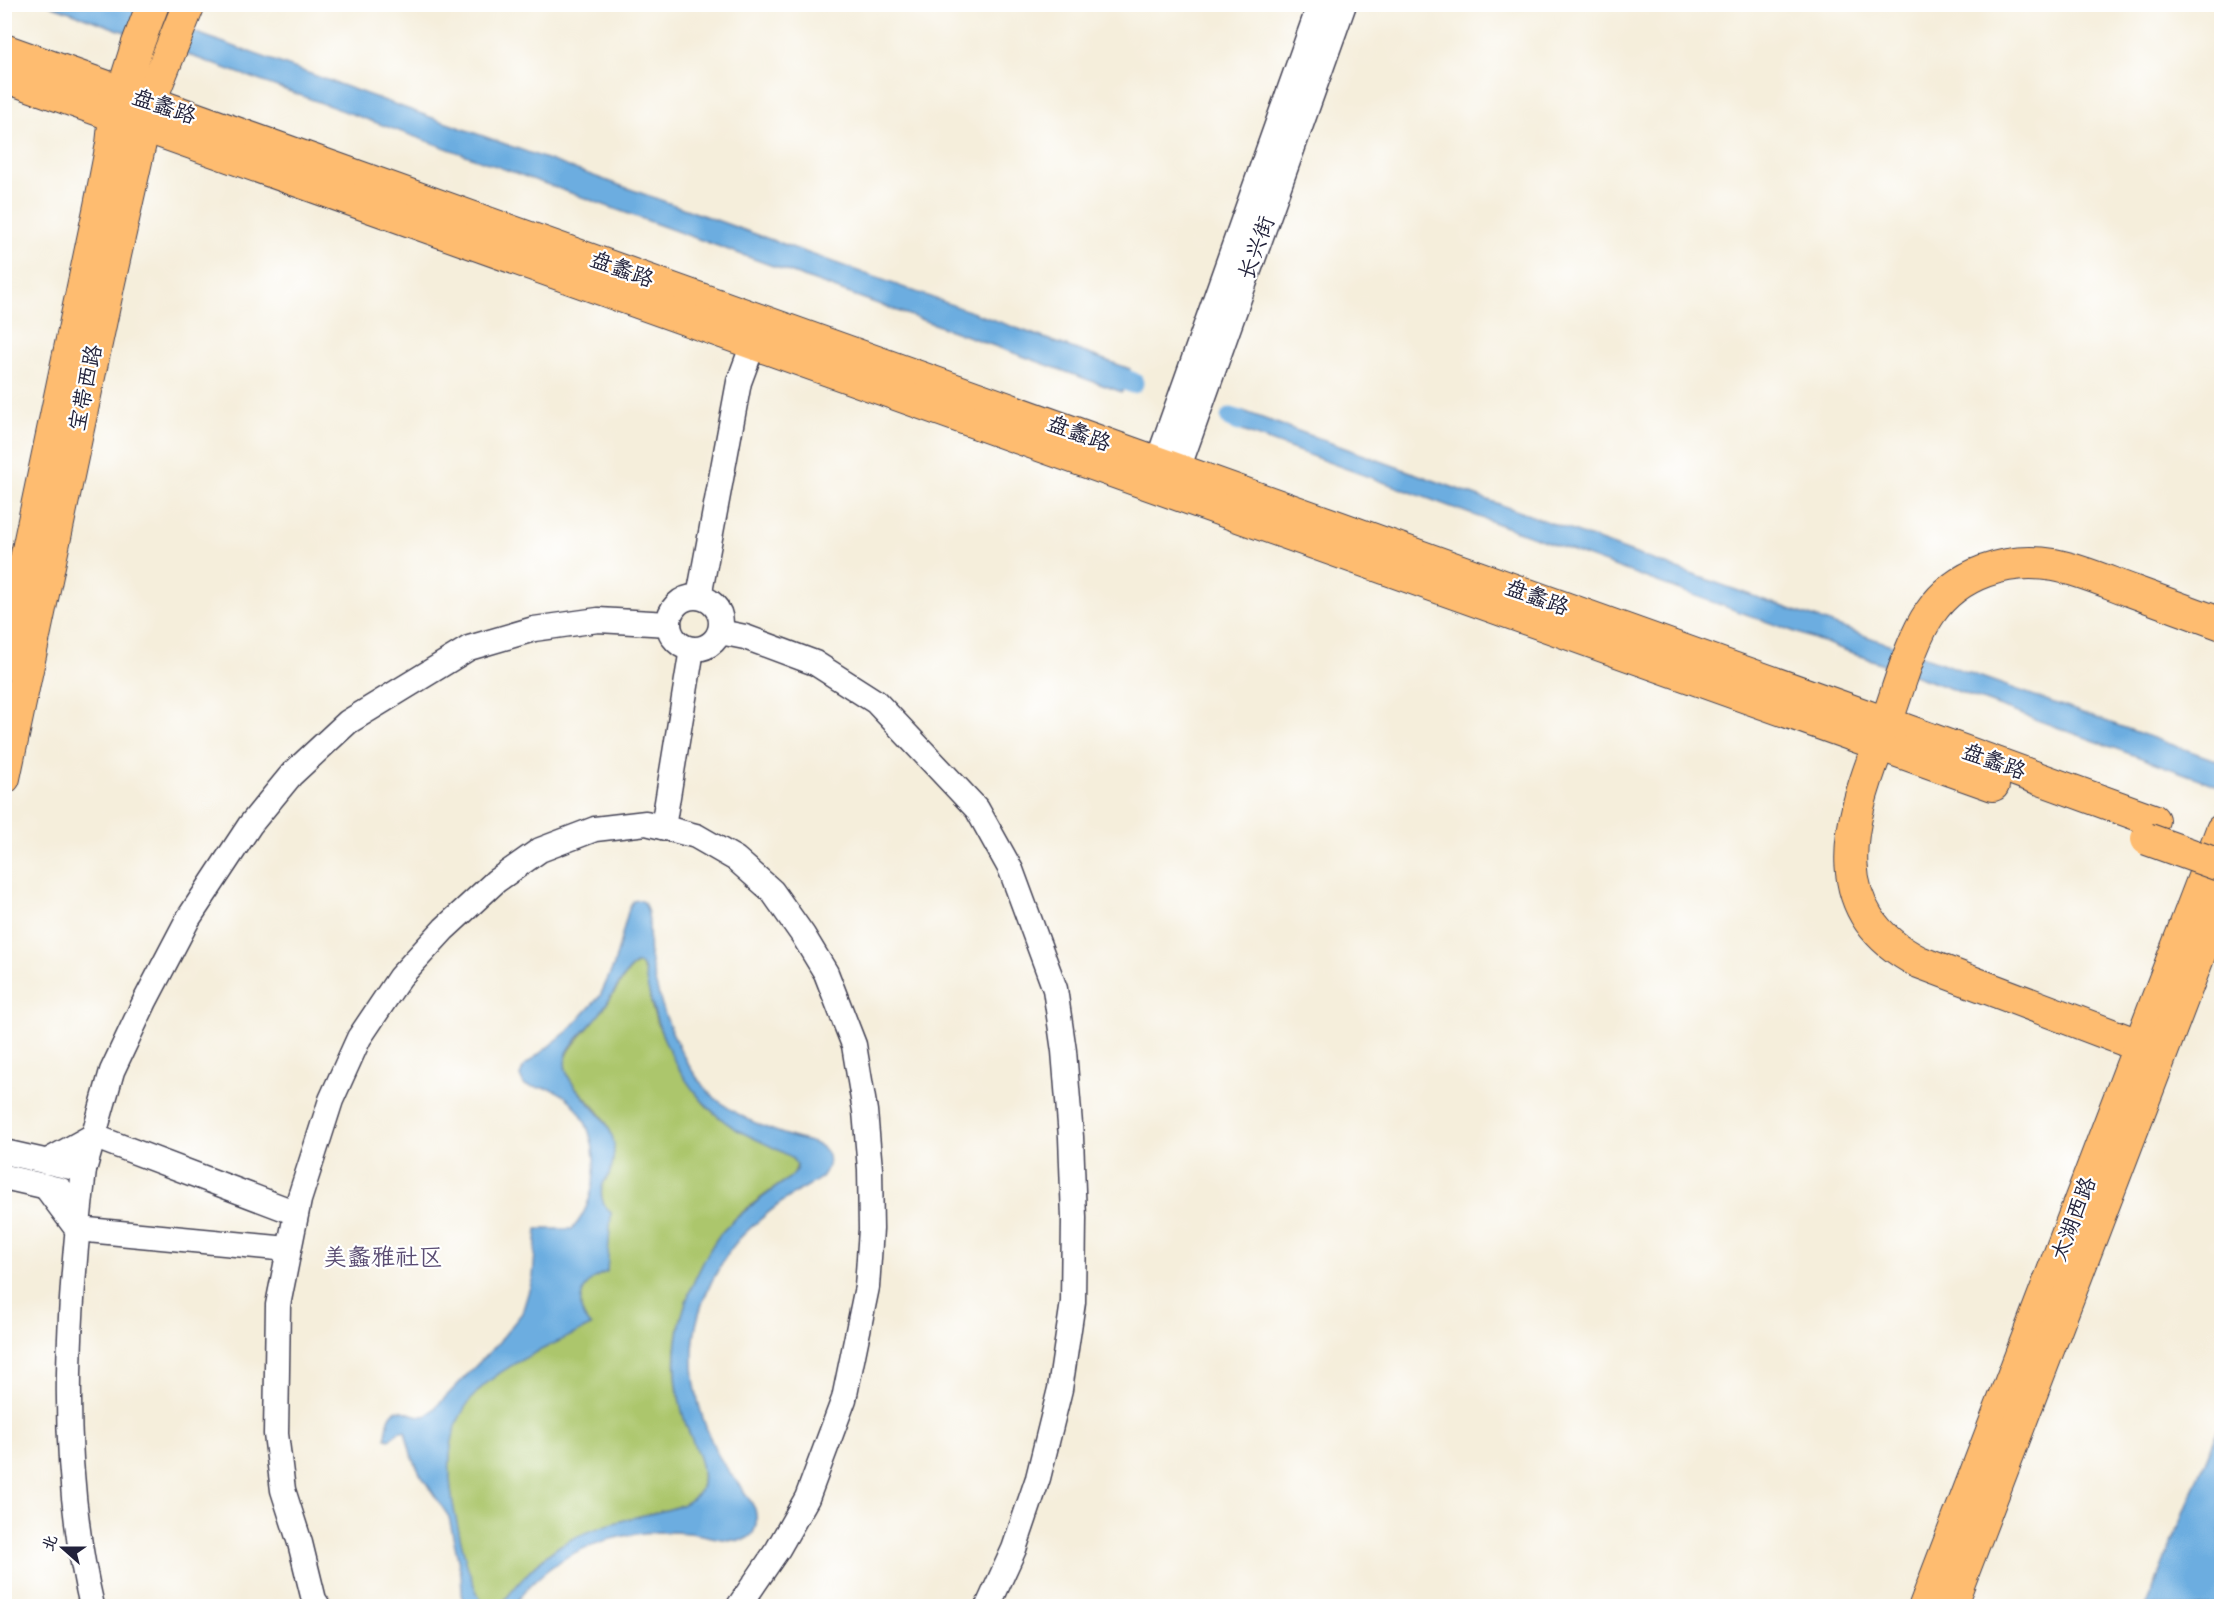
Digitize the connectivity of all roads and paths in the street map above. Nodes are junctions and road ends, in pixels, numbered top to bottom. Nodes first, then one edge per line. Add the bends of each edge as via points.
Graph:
1 (1320, 4) edge
2 (1344, 4) edge
3 (152, 5) edge
4 (186, 12) edge
5 (4, 50) edge
6 (4, 76) edge
7 (133, 109) junction
8 (758, 331) junction
9 (1164, 476) junction
10 (699, 597) junction
11 (669, 624) junction
12 (2222, 624) edge
13 (720, 632) junction
14 (692, 649) junction
15 (4, 664) edge
16 (1882, 733) junction
17 (4, 778) edge
18 (663, 827) junction
19 (2150, 830) junction
20 (2222, 830) edge
21 (2222, 844) edge
22 (2222, 866) edge
23 (2222, 895) edge
24 (2151, 1050) junction
25 (93, 1136) junction
26 (4, 1152) edge
27 (46, 1162) junction
28 (84, 1170) junction
29 (4, 1177) edge
30 (45, 1186) junction
31 (81, 1195) junction
32 (296, 1213) junction
33 (77, 1229) junction
34 (288, 1249) junction
35 (92, 1606) edge
36 (318, 1606) edge
37 (739, 1606) edge
38 (988, 1606) edge
39 (1925, 1606) edge
40 (1950, 1606) edge

1 - 9 street, 长兴街
2 - 9 street, 长兴街
3 - 7 main road, 宝带西路 via 137,46
4 - 7 main road, 宝带西路 via 168,57
5 - 7 main road, 盘蠡路
6 - 7 main road, 盘蠡路
7 - 8 main road, 盘蠡路
7 - 15 main road, 宝带西路 via 112,144
7 - 17 main road, 宝带西路 via 109,282
8 - 9 main road, 盘蠡路
8 - 10 street via 739,382
9 - 16 main road, 盘蠡路
10 - 11 street via 690,597 675,607
10 - 13 street via 715,607
11 - 14 street via 673,638
11 - 25 street via 598,620 534,629 469,648 348,722 284,783 250,825 188,919 112,1071
12 - 16 main road via 2055,565 1991,568 1953,587 1928,615
13 - 14 street via 709,646
13 - 38 street via 745,637 815,663 876,702 977,808 1011,870 1055,989 1071,1137 1073,1302 1060,1389 1038,1478 1014,1549
14 - 18 street
16 - 19 main road, 盘蠡路
16 - 24 main road via 1858,801 1850,857 1859,899 1882,935 1919,962
18 - 32 street via 646,823 595,829 540,850 496,881 444,929 400,977 359,1038 331,1100
18 - 37 street via 696,836 736,859 772,891 803,935 830,984 854,1045 865,1111 870,1169 867,1287 844,1399 807,1498
19 - 21 main road
19 - 22 main road, bridge
20 - 24 main road, 太湖西路
23 - 24 main road, 太湖西路
24 - 39 main road, 太湖西路
24 - 40 main road, 太湖西路
25 - 27 street
25 - 28 street
25 - 32 street
26 - 27 street
27 - 28 street
28 - 31 street
29 - 30 street
30 - 31 street
30 - 33 street
31 - 33 street
32 - 34 street
33 - 34 street
33 - 35 street via 70,1326 70,1459 78,1538
34 - 36 street via 278,1305 276,1434 283,1490

